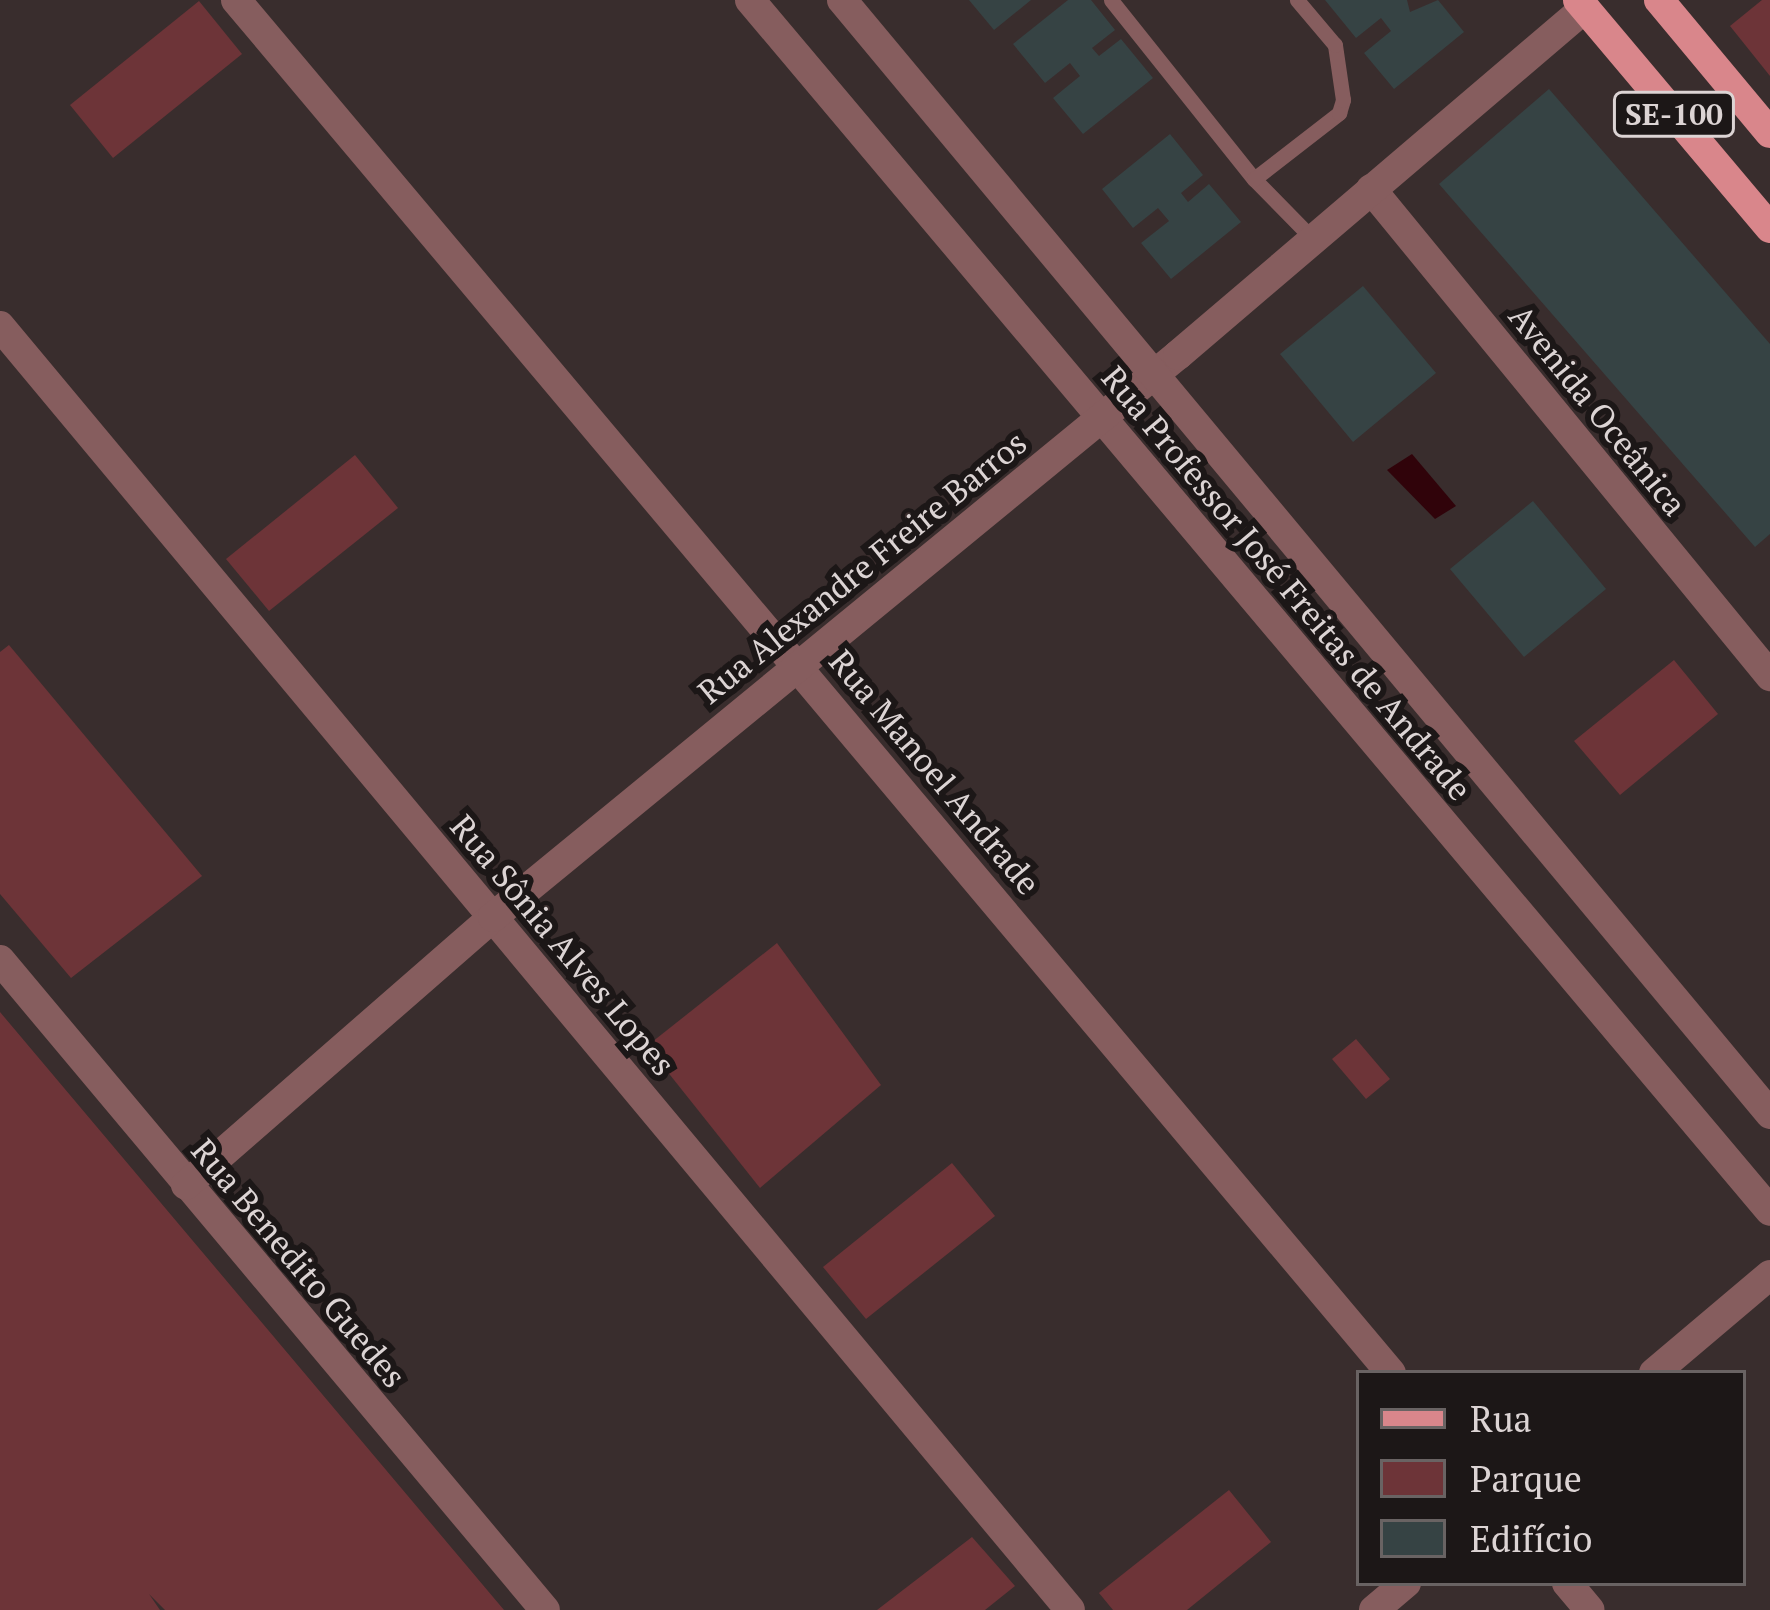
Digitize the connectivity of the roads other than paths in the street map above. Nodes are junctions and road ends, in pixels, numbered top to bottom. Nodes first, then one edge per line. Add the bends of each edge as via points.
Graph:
1 (236, 0) edge
2 (750, 0) edge
3 (842, 0) edge
4 (1111, 0) edge
5 (1298, 0) edge
6 (1659, 0) edge
7 (1582, 4) edge
8 (1770, 133) edge
9 (1254, 179) junction
10 (1371, 189) junction
11 (1770, 228) edge
12 (1313, 238) junction
13 (0, 326) edge
14 (1153, 373) junction
15 (1101, 418) junction
16 (798, 664) junction
17 (1770, 676) edge
18 (493, 917) junction
19 (0, 961) edge
20 (1770, 1114) edge
21 (186, 1184) junction
22 (1770, 1211) edge
23 (1770, 1275) edge
24 (1388, 1370) edge
25 (1658, 1370) edge
26 (1402, 1586) edge
27 (1569, 1586) edge
28 (544, 1610) edge
29 (1070, 1610) edge
30 (1374, 1610) edge
31 (1589, 1610) edge

1 - 16 street, Rua Manoel Andrade
2 - 15 street, Rua Professor José Freitas de Andrade
3 - 14 street, Rua Professor José Freitas de Andrade
4 - 9 lane
5 - 9 lane via 1335,45 1343,100 1339,113
6 - 8 main road, SE-100
7 - 10 street, Rua Alexandre Freire Barros
7 - 11 main road, SE-100
9 - 12 lane
10 - 12 street, Rua Alexandre Freire Barros
10 - 17 street, Avenida Oceânica
12 - 14 street, Rua Alexandre Freire Barros
13 - 18 street, Rua Sônia Alves Lopes
14 - 15 street, Rua Alexandre Freire Barros
14 - 20 street, Rua Professor José Freitas de Andrade
15 - 16 street, Rua Alexandre Freire Barros
15 - 22 street, Rua Professor José Freitas de Andrade
16 - 18 street, Rua Alexandre Freire Barros
16 - 24 street, Rua Manoel Andrade
18 - 21 street, Rua Alexandre Freire Barros
18 - 29 street, Rua Sônia Alves Lopes
19 - 21 street, Rua Benedito Guedes
21 - 28 street, Rua Benedito Guedes
23 - 25 street
26 - 30 street
27 - 31 street

